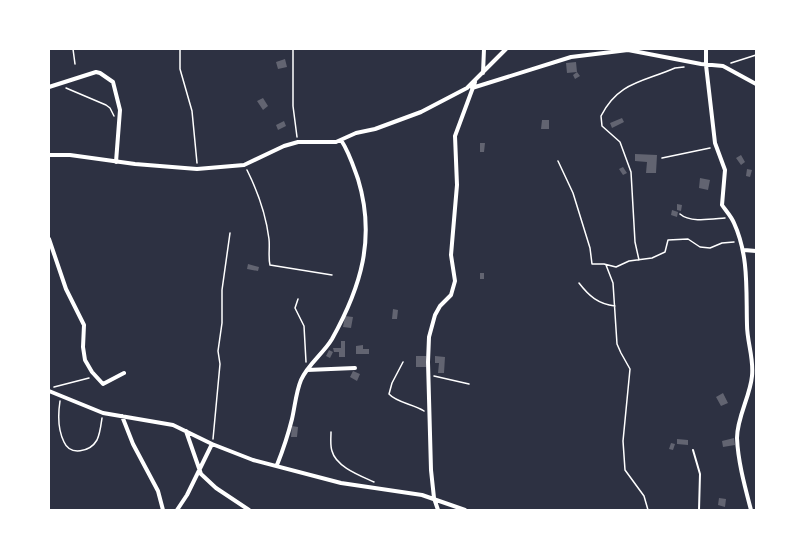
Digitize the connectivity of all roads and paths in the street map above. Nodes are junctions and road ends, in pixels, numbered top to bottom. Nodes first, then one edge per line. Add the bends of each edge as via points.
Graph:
1 (73, 49) edge
2 (180, 49) edge
3 (293, 49) edge
4 (484, 49) edge
5 (506, 49) edge
6 (706, 49) edge
7 (756, 55) edge
8 (74, 64) dead end
9 (700, 64) junction
10 (706, 64) junction
11 (723, 66) junction
12 (483, 73) junction
13 (475, 82) junction
14 (59, 84) junction
15 (756, 84) edge
16 (49, 87) edge
17 (472, 88) junction
18 (121, 118) junction
19 (341, 140) junction
20 (302, 141) junction
21 (716, 146) junction
22 (49, 155) edge
23 (662, 158) dead end
24 (558, 161) dead end
25 (116, 162) junction
26 (244, 165) junction
27 (197, 168) junction
28 (680, 214) dead end
29 (731, 217) junction
30 (230, 233) dead end
31 (49, 239) edge
32 (742, 242) junction
33 (744, 250) junction
34 (756, 251) edge
35 (639, 260) junction
36 (606, 265) junction
37 (332, 275) dead end
38 (579, 283) dead end
39 (298, 299) dead end
40 (615, 306) junction
41 (403, 362) dead end
42 (355, 368) dead end
43 (308, 370) junction
44 (124, 373) dead end
45 (94, 374) junction
46 (428, 375) junction
47 (470, 384) dead end
48 (52, 387) dead end
49 (49, 391) edge
50 (60, 396) junction
51 (103, 412) junction
52 (122, 416) junction
53 (430, 417) junction
54 (186, 430) junction
55 (331, 432) dead end
56 (212, 444) junction
57 (693, 450) dead end
58 (277, 465) junction
59 (199, 469) junction
60 (377, 483) dead end
61 (434, 498) junction
62 (164, 510) edge
63 (177, 510) edge
64 (249, 510) edge
65 (438, 510) edge
66 (465, 510) edge
67 (648, 510) edge
68 (699, 510) edge
69 (751, 510) edge

1 - 8 path
2 - 27 path via 180,69 192,111
3 - 20 path via 295,127 296,135
4 - 12 street
5 - 12 street
6 - 10 street
7 - 11 path
9 - 10 street
9 - 17 street via 623,50 571,56
9 - 35 path via 675,68 627,86 615,95 601,116 602,126 617,137 624,147 631,172 635,242
10 - 11 street
10 - 21 street
11 - 15 street
12 - 13 street
13 - 17 street
13 - 19 street via 421,112
14 - 16 street
14 - 18 path via 106,105 112,115
14 - 18 street via 90,73 100,73 115,85
17 - 46 street via 455,136 456,191 451,255 455,281 451,295 440,306 432,321
18 - 25 street
19 - 20 street via 328,143
19 - 43 street via 350,155 361,191 366,228 363,259 349,306 329,343
20 - 26 street via 284,146
21 - 23 path
21 - 29 street via 725,170 722,205
22 - 25 street via 70,155
24 - 36 path via 574,193 590,248 591,262
25 - 27 street
26 - 27 street
26 - 37 path via 258,191 264,210 270,265
28 - 29 path via 693,218
29 - 32 street
30 - 56 path via 222,290 222,323 218,350 220,364
31 - 45 street via 66,289 84,325 84,351 88,366
32 - 33 street
32 - 35 path via 722,243 710,248 700,247 688,239 668,240 666,249 661,254
33 - 34 street
33 - 69 street via 747,326 753,362 751,384 737,436
35 - 36 path via 616,267
36 - 40 path via 613,283
38 - 40 path via 600,303
39 - 43 path via 295,308 304,326 304,351
40 - 67 path via 618,344 630,369 623,441 625,470 644,496
41 - 53 path via 389,394 419,408
42 - 43 street
43 - 58 street via 299,387 290,429
44 - 45 street via 104,384
45 - 48 path via 86,379
46 - 47 path
46 - 53 street
49 - 50 street
50 - 51 street
50 - 51 path via 61,433 63,442 71,450 85,450 97,440
51 - 52 street
52 - 54 street via 173,424
52 - 62 street via 133,444 158,491
53 - 61 street
54 - 56 street
54 - 59 street
55 - 60 path via 332,451 341,463
56 - 58 street via 243,457
56 - 59 street
57 - 68 lane via 700,474
58 - 61 street via 341,483 410,492
59 - 63 street
59 - 64 street via 216,488
61 - 65 street
61 - 66 street

